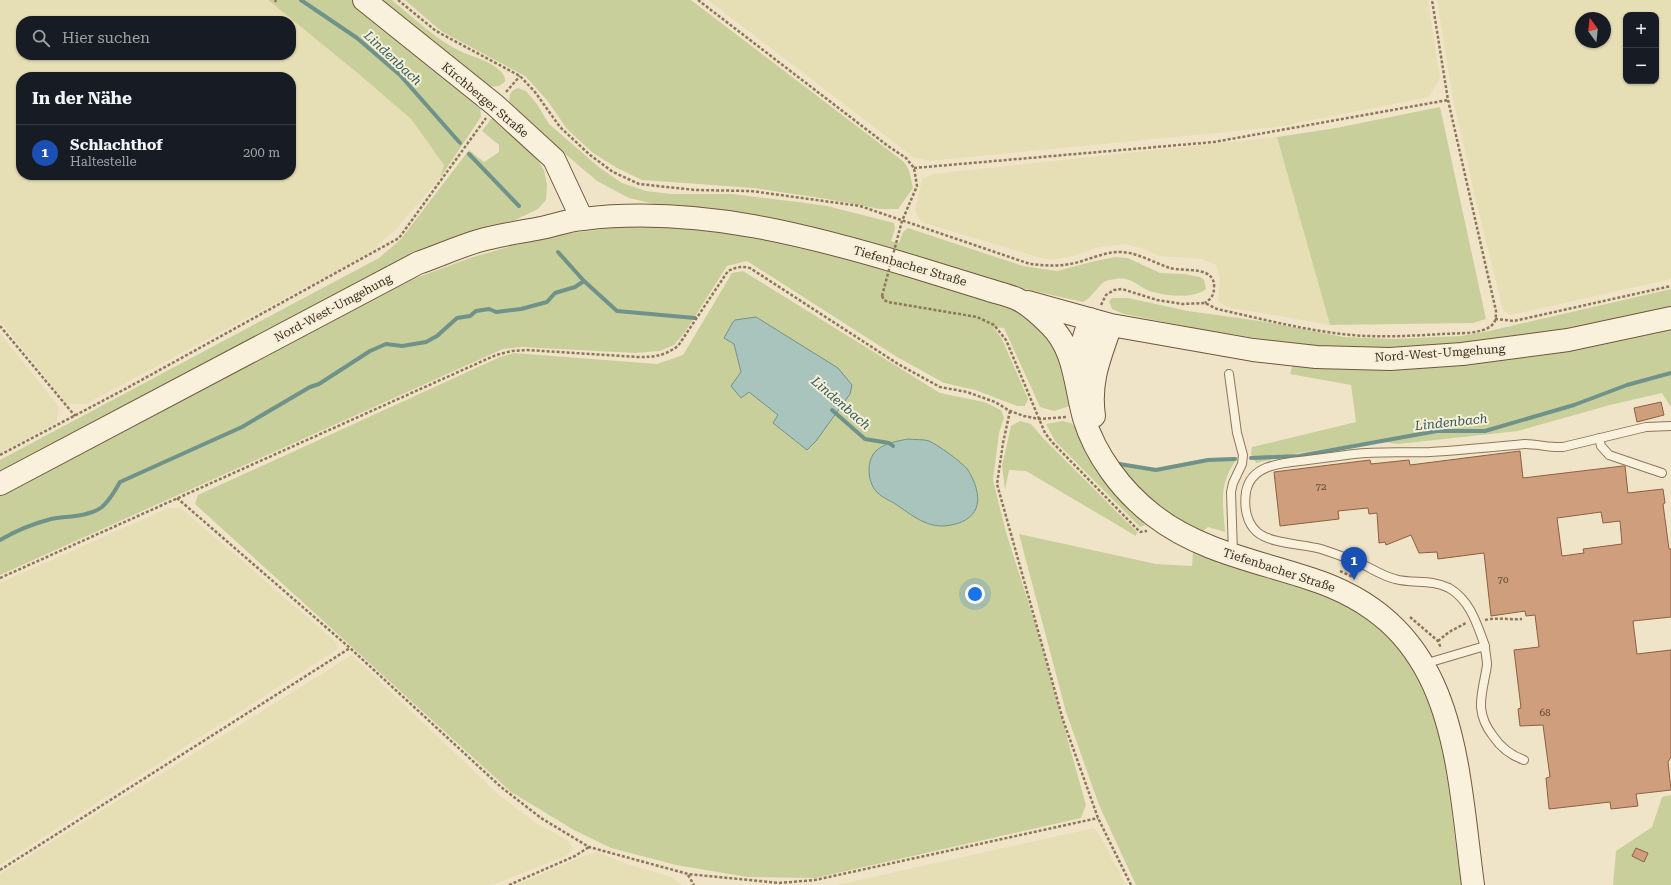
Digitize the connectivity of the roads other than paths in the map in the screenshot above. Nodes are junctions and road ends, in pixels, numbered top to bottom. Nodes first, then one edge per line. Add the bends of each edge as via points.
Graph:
1 (364, 0) edge
2 (692, 218) joint
3 (582, 219) junction
4 (1019, 300) junction
5 (1671, 318) edge
6 (1099, 322) junction
7 (1229, 374) dead end
8 (1077, 386) junction
9 (1671, 426) edge
10 (1599, 438) junction
11 (1662, 473) dead end
12 (1118, 479) junction
13 (0, 484) edge
14 (1233, 555) junction
15 (1485, 646) junction
16 (1434, 661) junction
17 (1524, 760) dead end
18 (1473, 885) edge

1 - 3 main road, Kirchberger Straße via 495,105 554,159
2 - 3 main road, Nord-West-Umgehung via 639,216
2 - 4 main road, Tiefenbacher Straße via 752,225 883,257
3 - 13 main road, Nord-West-Umgehung via 480,241 418,263
4 - 6 main road, Nord-West-Umgehung
4 - 8 main road, Tiefenbacher Straße via 1061,337
5 - 6 main road, Nord-West-Umgehung via 1568,340 1462,354 1390,359 1316,357 1253,350
6 - 8 main road, Tiefenbacher Straße via 1080,350
6 - 12 main road, Tiefenbacher Straße via 1092,404 1094,422 1100,442
7 - 14 lane via 1237,434 1243,455 1231,492
8 - 12 main road, Tiefenbacher Straße via 1083,416 1096,449
9 - 10 lane via 1646,427
10 - 11 lane via 1601,446 1609,455
10 - 15 lane via 1552,448 1525,444 1431,452 1358,454 1279,464 1262,469 1249,482 1246,512 1249,522 1262,535 1342,556 1396,580 1430,582 1447,587 1458,594 1467,605
12 - 14 main road, Tiefenbacher Straße via 1150,513 1174,530 1190,539
14 - 16 main road, Tiefenbacher Straße via 1315,580 1360,600 1394,626 1411,645
15 - 16 lane
15 - 17 lane via 1487,663 1481,694 1481,715 1484,724 1500,746 1513,756
16 - 18 main road, Tiefenbacher Straße via 1437,693 1450,733 1458,773

